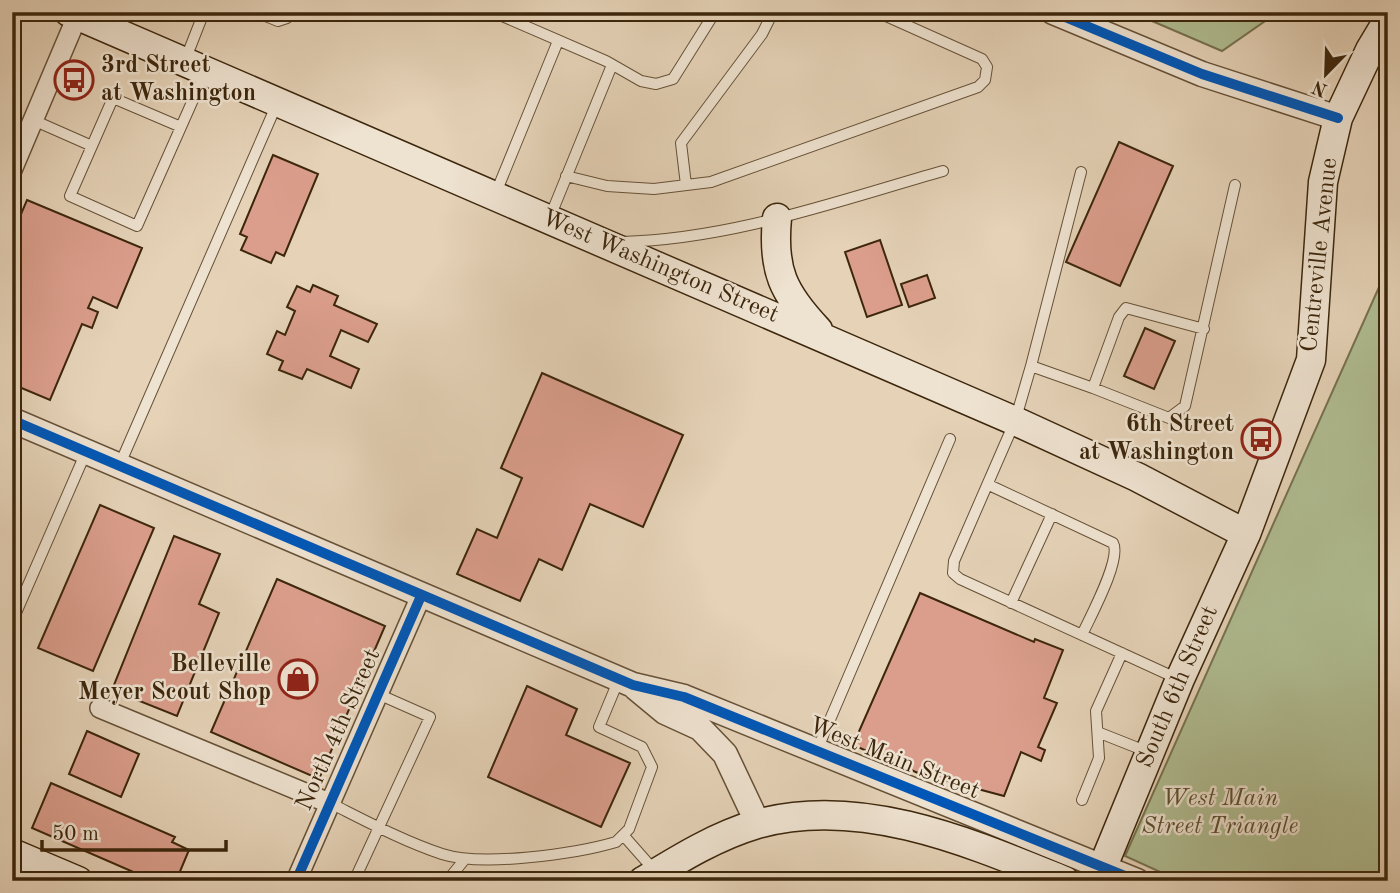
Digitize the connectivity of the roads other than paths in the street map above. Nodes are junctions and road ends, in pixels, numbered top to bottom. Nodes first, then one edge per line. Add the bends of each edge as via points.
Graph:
1 (204, 12) edge
2 (256, 12) edge
3 (290, 12) edge
4 (493, 12) edge
5 (715, 12) edge
6 (773, 12) edge
7 (877, 12) edge
8 (1053, 12) edge
9 (75, 13) edge
10 (1388, 20) edge
11 (558, 41) junction
12 (612, 65) junction
13 (195, 67) junction
14 (278, 102) junction
15 (1338, 118) junction
16 (33, 120) junction
17 (181, 127) junction
18 (92, 146) junction
19 (12, 170) edge
20 (943, 171) dead end
21 (1081, 172) dead end
22 (566, 176) junction
23 (685, 185) junction
24 (1235, 185) dead end
25 (494, 196) junction
26 (777, 218) junction
27 (549, 219) junction
28 (604, 243) junction
29 (1204, 329) junction
30 (825, 337) junction
31 (1031, 366) junction
32 (1093, 388) junction
33 (12, 420) edge
34 (1015, 421) junction
35 (950, 439) dead end
36 (86, 452) junction
37 (119, 466) junction
38 (989, 485) junction
39 (1052, 514) junction
40 (1246, 534) junction
41 (421, 596) junction
42 (1012, 603) junction
43 (12, 622) edge
44 (1082, 635) junction
45 (1122, 653) junction
46 (1180, 679) junction
47 (626, 682) junction
48 (378, 694) junction
49 (100, 708) dead end
50 (1100, 733) junction
51 (817, 750) junction
52 (1149, 753) junction
53 (1082, 800) dead end
54 (329, 803) junction
55 (758, 824) junction
56 (379, 827) junction
57 (624, 836) junction
58 (12, 853) edge
59 (465, 859) junction
60 (1100, 874) edge
61 (650, 877) edge
62 (78, 881) edge
63 (296, 881) edge
64 (355, 881) edge
65 (447, 881) edge
66 (1065, 881) edge
67 (1137, 881) edge

1 - 13 lane
2 - 3 lane via 278,21
4 - 11 lane
5 - 12 lane via 673,79 656,84 641,81
6 - 23 lane via 762,34 681,143
7 - 23 lane via 982,59 985,79 978,87 932,104 711,182
8 - 15 street via 1202,74
9 - 13 main road, West Washington Street
9 - 16 street
10 - 15 main road, Centreville Avenue
11 - 12 lane
11 - 25 lane
12 - 22 lane
13 - 14 main road, West Washington Street
13 - 17 lane
14 - 25 main road, West Washington Street
14 - 37 lane
15 - 40 main road, Centreville Avenue via 1324,182 1311,359
16 - 18 lane
16 - 19 street
17 - 18 lane via 113,99
17 - 18 lane via 137,226 70,196
20 - 26 lane
21 - 31 lane
22 - 23 lane via 607,186 654,189
22 - 27 lane
24 - 29 lane
25 - 27 main road, West Washington Street
26 - 28 lane via 674,240
26 - 30 main road via 774,247 781,280 793,303
27 - 28 main road, West Washington Street
28 - 30 main road, West Washington Street
29 - 32 lane via 1126,309
29 - 32 lane via 1185,406 1169,418
30 - 34 main road, West Washington Street
31 - 32 lane
31 - 34 lane
33 - 36 street
34 - 38 lane
34 - 40 main road, West Washington Street
35 - 51 lane
36 - 37 street
36 - 43 lane
37 - 41 street
38 - 39 lane
38 - 42 lane via 954,561 953,573
39 - 42 lane
39 - 44 lane via 1116,548
40 - 46 main road, South 6th Street
41 - 47 street
41 - 48 street, North 4th Street
42 - 44 lane
44 - 45 lane
45 - 46 lane
45 - 50 lane via 1096,711
46 - 52 main road, South 6th Street
47 - 51 street, West Main Street via 684,697
47 - 55 street via 665,712 700,728 725,754
47 - 57 lane via 599,727 642,747 652,766
48 - 54 street, North 4th Street
48 - 56 lane via 430,717
49 - 54 street
50 - 52 lane
50 - 53 lane via 1099,758
51 - 60 street, West Main Street
52 - 60 main road, South 6th Street
54 - 56 lane
54 - 63 street, North 4th Street
55 - 61 main road, West Main Street via 711,842
55 - 66 main road, West Main Street via 845,817 901,825 965,840
56 - 59 lane via 443,855
56 - 64 lane
57 - 59 lane via 578,850
57 - 61 lane
58 - 62 main road
59 - 65 lane
60 - 67 street, West Main Street

